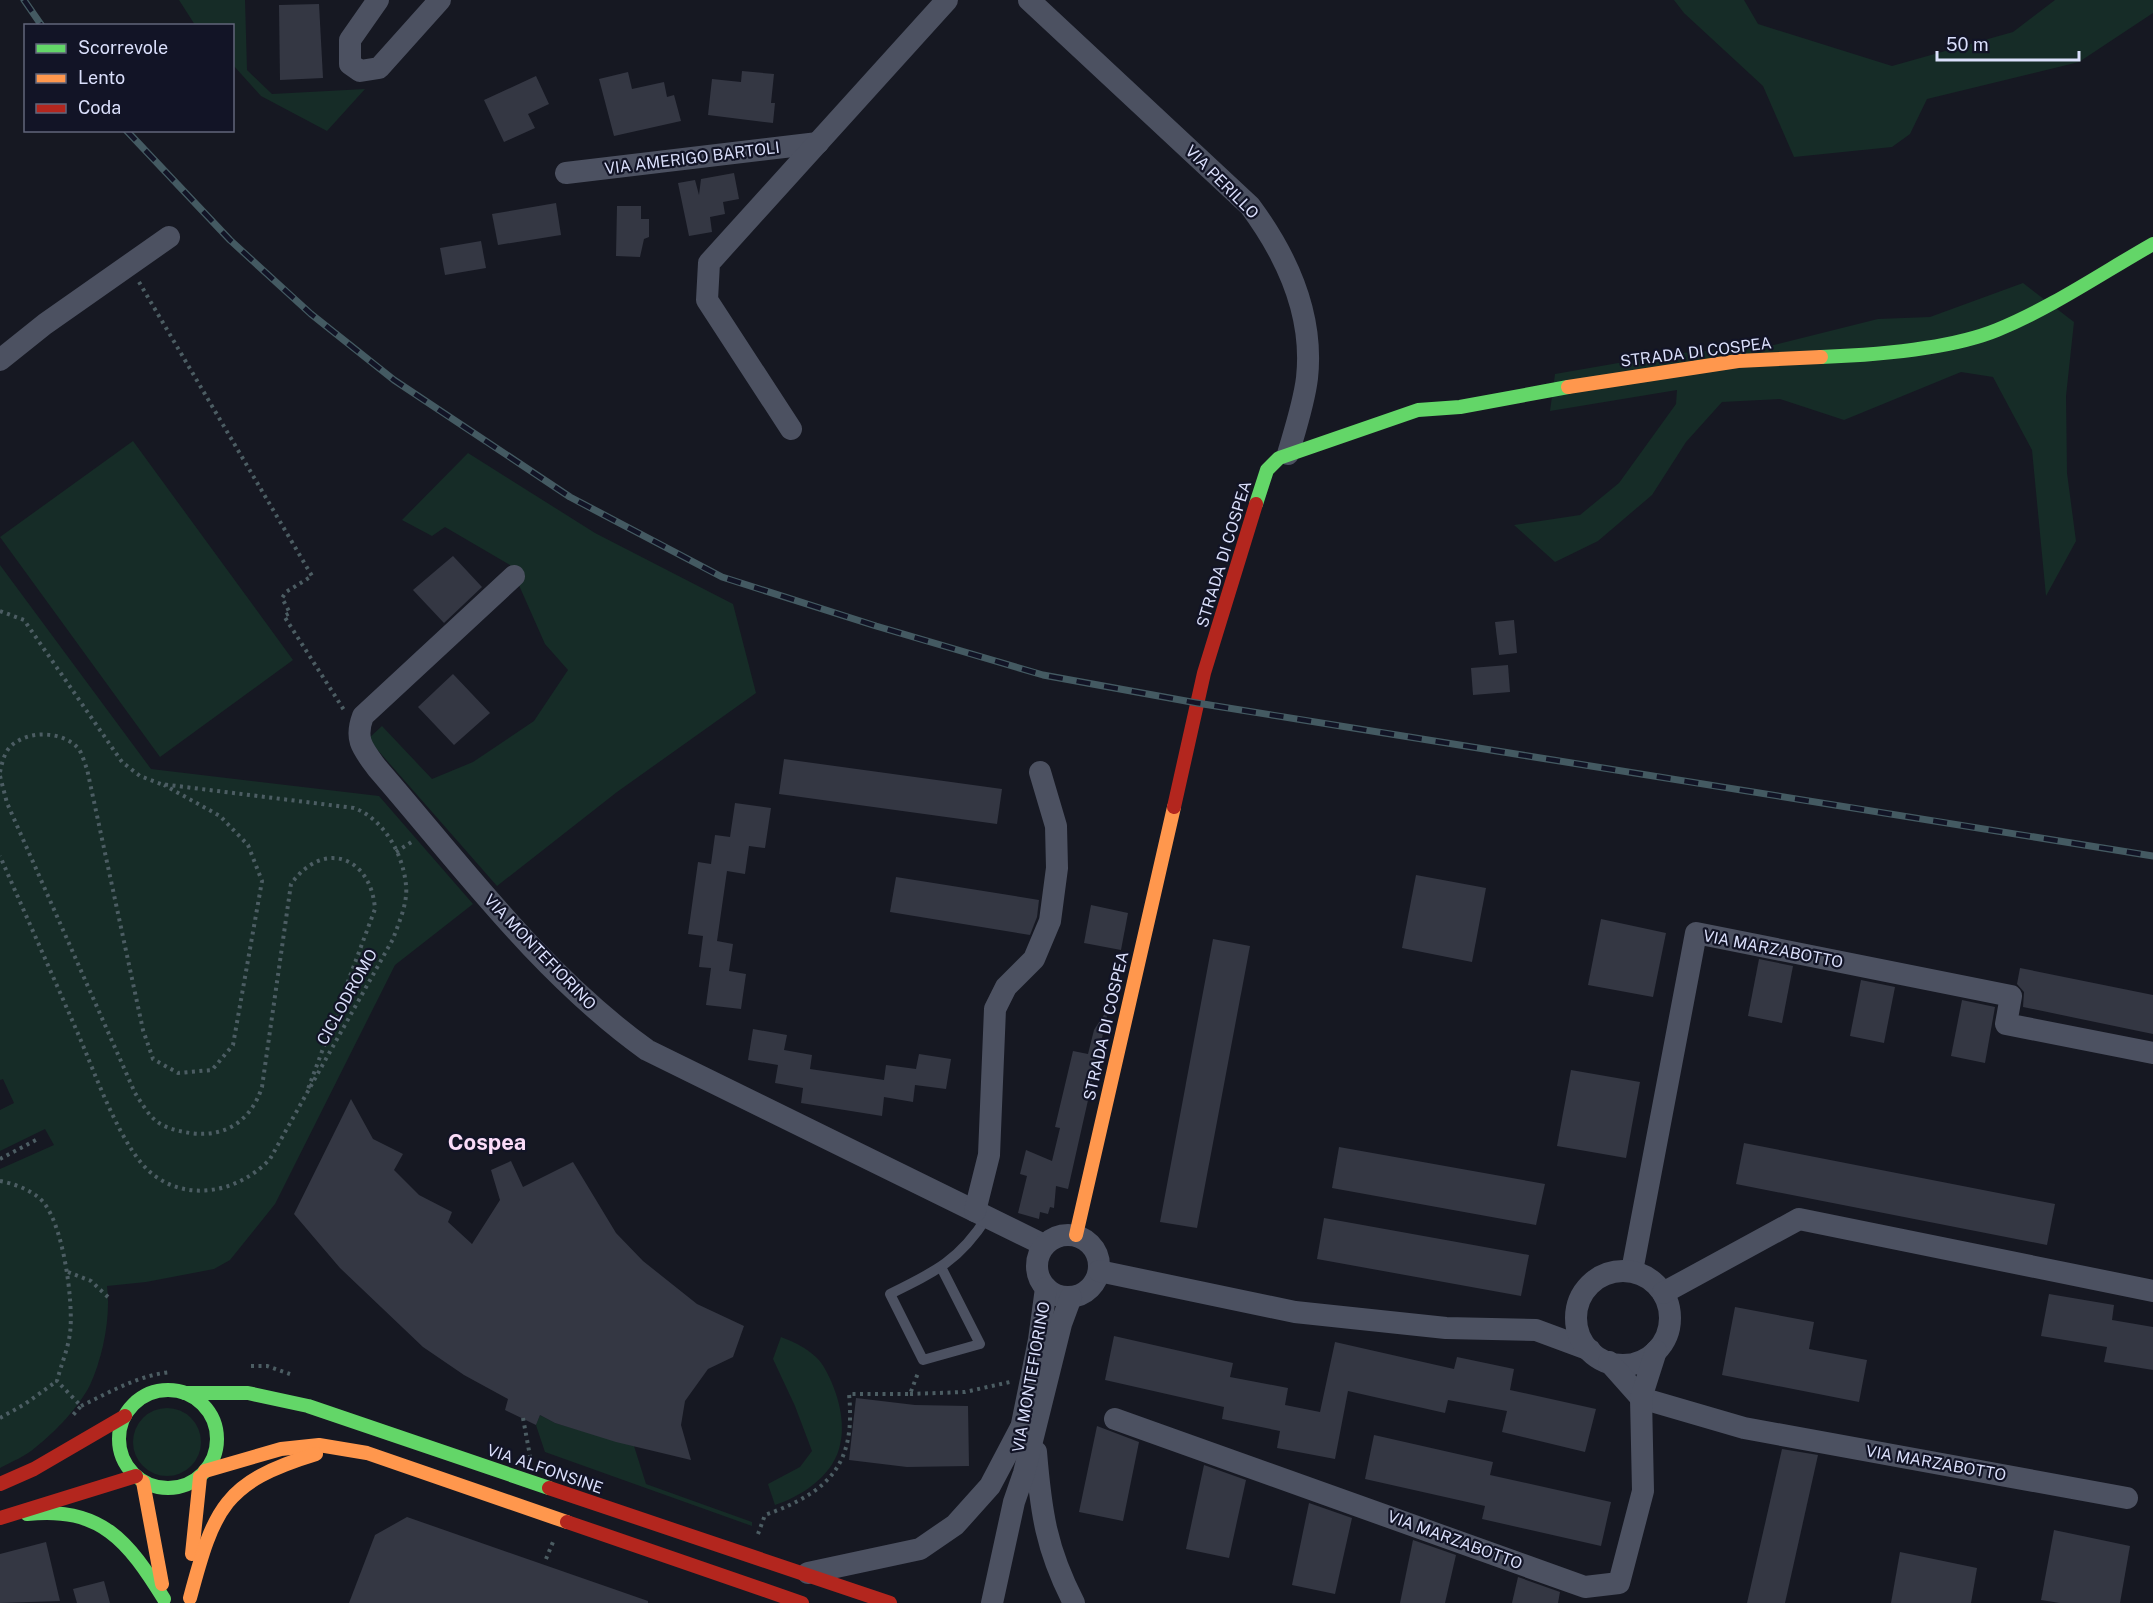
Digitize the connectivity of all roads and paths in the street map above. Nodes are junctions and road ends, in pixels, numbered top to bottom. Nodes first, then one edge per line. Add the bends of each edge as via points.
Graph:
1 (378, 0) edge
2 (440, 0) edge
3 (947, 0) edge
4 (1029, 0) edge
5 (818, 143) junction
6 (566, 172) dead end
7 (169, 237) dead end
8 (2153, 244) edge
9 (129, 266) junction
10 (0, 360) edge
11 (791, 429) dead end
12 (1288, 454) junction
13 (514, 576) dead end
14 (0, 611) edge
15 (357, 730) junction
16 (1040, 772) dead end
17 (0, 774) edge
18 (161, 784) junction
19 (0, 856) edge
20 (2153, 1053) edge
21 (303, 1102) junction
22 (36, 1140) dead end
23 (0, 1159) edge
24 (0, 1182) edge
25 (981, 1214) junction
26 (1076, 1235) junction
27 (1044, 1245) junction
28 (942, 1269) junction
29 (1099, 1270) junction
30 (1632, 1271) junction
31 (68, 1272) junction
32 (1046, 1288) junction
33 (2153, 1291) edge
34 (1663, 1293) junction
35 (1071, 1297) junction
36 (109, 1298) dead end
37 (1576, 1312) junction
38 (1536, 1330) junction
39 (1656, 1351) junction
40 (1599, 1356) junction
41 (923, 1360) junction
42 (57, 1382) junction
43 (1010, 1392) dead end
44 (185, 1394) junction
45 (910, 1394) junction
46 (1641, 1398) junction
47 (125, 1416) junction
48 (0, 1418) edge
49 (523, 1418) dead end
50 (69, 1419) dead end
51 (1115, 1419) dead end
52 (1027, 1431) junction
53 (367, 1453) junction
54 (531, 1457) dead end
55 (203, 1474) junction
56 (140, 1479) junction
57 (0, 1484) edge
58 (2127, 1498) dead end
59 (4, 1517) edge
60 (747, 1531) dead end
61 (758, 1535) junction
62 (769, 1538) dead end
63 (804, 1574) junction
64 (190, 1600) edge
65 (165, 1601) edge
66 (802, 1603) edge
67 (890, 1603) edge
68 (992, 1603) edge
69 (1074, 1603) edge

1 - 2 street via 350,40 350,64 360,71 379,68
3 - 5 street, VIA AMERIGO BARTOLI
4 - 12 street, VIA PERILLO via 1250,206 1274,238 1307,324 1307,378
5 - 6 street, VIA AMERIGO BARTOLI
5 - 11 street, VIA AMERIGO BARTOLI via 709,263 707,300
7 - 9 street
8 - 12 main road, STRADA DI COSPEA via 2037,310 1996,330 1966,339 1870,355 1738,361 1471,406 1418,410
9 - 10 street
9 - 15 path via 312,576 286,592 282,598 290,613 285,616
12 - 26 main road, STRADA DI COSPEA via 1267,470 1204,673
13 - 15 street via 363,716
14 - 18 path, CICLODROMO via 24,620 122,762 140,776
15 - 25 street, VIA MONTEFIORINO via 362,748 377,768 497,910 610,1023 674,1065
16 - 25 street via 1056,826 1057,868 1050,921 1034,959 1006,987 995,1009 989,1155
17 - 18 path via 11,746 24,738 63,738 78,748 87,769 143,1030 153,1059 178,1073 212,1070 233,1045 262,881 248,845 220,816
17 - 21 path via 7,803 135,1093 155,1120 182,1132 219,1133 236,1125 257,1103 291,884 299,873 326,858 356,865 374,891 375,909
18 - 21 path, CICLODROMO via 354,808 367,813 381,826 396,852 406,886 403,911 393,939
19 - 21 path, CICLODROMO via 131,1150 155,1177 186,1189 205,1190 245,1181 270,1159
20 - 30 street, VIA MARZABOTTO via 2006,1024 2011,996 1696,933
22 - 23 path
24 - 31 path via 40,1198 55,1224
25 - 27 street, VIA MONTEFIORINO
25 - 28 lane via 976,1234
26 - 27 street via 1058,1235
26 - 29 street via 1091,1245
27 - 32 street, VIA MONTEFIORINO via 1036,1262 1040,1281
28 - 41 lane via 890,1294
28 - 41 lane via 980,1344
29 - 35 street, VIA MONTEFIORINO via 1086,1291
29 - 38 street via 1295,1312 1446,1328
30 - 34 street via 1655,1282
30 - 37 street via 1609,1273 1589,1284
31 - 36 path via 91,1281
31 - 42 path via 70,1332
32 - 35 street, VIA MONTEFIORINO
32 - 52 street, VIA MONTEFIORINO
33 - 34 street via 1799,1219
34 - 39 street, VIA MARZABOTTO via 1670,1323 1666,1338
35 - 52 street, VIA MONTEFIORINO
37 - 38 street
37 - 40 street via 1581,1339
38 - 40 street
39 - 40 street via 1630,1364
39 - 46 street, VIA MARZABOTTO
40 - 46 street
41 - 45 path
42 - 48 path
42 - 50 path via 81,1406
43 - 45 path via 1012,1382 965,1392
44 - 47 main road via 153,1393 142,1398
44 - 55 main road via 209,1413 215,1427 213,1458
44 - 63 main road, VIA ALFONSINE via 248,1393 308,1406
45 - 61 path via 849,1394 851,1417 846,1449 837,1471 803,1501 765,1515
46 - 51 street, VIA MARZABOTTO via 1643,1491 1619,1582 1585,1587
46 - 58 street, VIA MARZABOTTO via 1744,1428
47 - 56 main road via 119,1441 122,1455
47 - 57 main road via 34,1469
49 - 54 path
52 - 63 street via 990,1486 955,1525 920,1549
52 - 68 street, VIA MONTEFIORINO
52 - 69 street via 1055,1567
53 - 55 main road via 319,1446 281,1449
53 - 64 main road via 320,1454 284,1464 246,1483 219,1514 203,1551
53 - 66 main road
55 - 56 main road via 189,1483 166,1488
55 - 64 main road
56 - 59 main road via 58,1498
56 - 65 main road
59 - 65 main road via 63,1511 109,1528 139,1558
60 - 61 path
61 - 62 path
63 - 67 main road, VIA ALFONSINE

